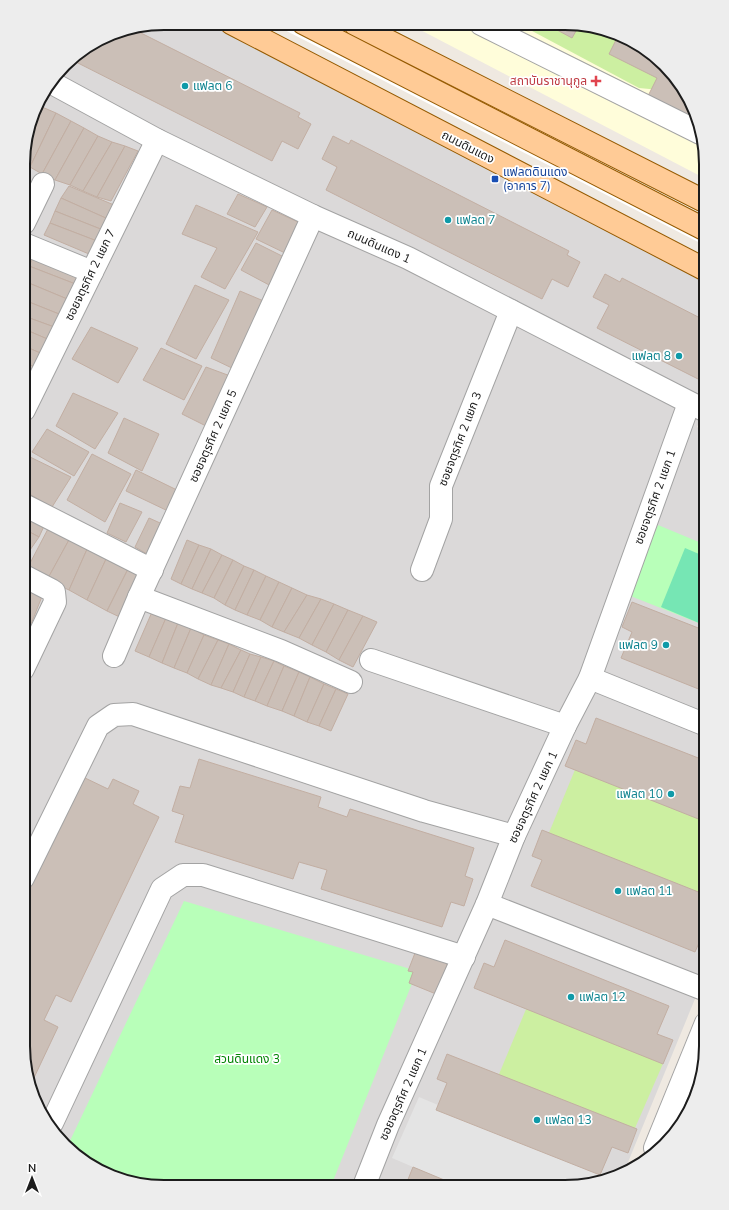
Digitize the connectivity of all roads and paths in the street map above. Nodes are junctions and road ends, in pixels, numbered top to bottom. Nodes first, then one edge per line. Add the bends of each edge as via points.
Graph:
1 (245, 30) edge
2 (317, 30) edge
3 (367, 30) edge
4 (492, 30) edge
5 (56, 85) edge
6 (694, 130) edge
7 (157, 140) junction
8 (43, 184) dead end
9 (699, 198) edge
10 (30, 211) edge
11 (313, 216) junction
12 (699, 226) edge
13 (30, 246) edge
14 (699, 265) edge
15 (92, 272) junction
16 (511, 311) junction
17 (30, 398) edge
18 (698, 407) edge
19 (30, 508) edge
20 (152, 570) junction
21 (422, 570) dead end
22 (30, 579) edge
23 (139, 597) junction
24 (30, 656) edge
25 (114, 656) dead end
26 (371, 660) dead end
27 (590, 678) junction
28 (351, 682) dead end
29 (699, 722) edge
30 (565, 726) junction
31 (514, 836) junction
32 (30, 864) edge
33 (488, 904) junction
34 (464, 957) junction
35 (699, 987) edge
36 (697, 1064) edge
37 (53, 1121) edge
38 (657, 1143) edge
39 (366, 1180) edge

1 - 14 main road, ถนนดินแดง
2 - 12 main road
3 - 9 main road
4 - 6 street
5 - 7 street, ถนนดินแดง 1
7 - 11 street, ถนนดินแดง 1
7 - 15 street, ซอยจตุรทิศ 2 แยก 7
8 - 10 street
11 - 16 street, ถนนดินแดง 1 via 408,258
11 - 20 street, ซอยจตุรทิศ 2 แยก 5
13 - 15 street
15 - 17 street, ซอยจตุรทิศ 2 แยก 7
16 - 18 street, ถนนดินแดง 1
16 - 21 street, ซอยจตุรทิศ 2 แยก 3 via 440,486 441,519
18 - 27 street, ซอยจตุรทิศ 2 แยก 1
19 - 20 street
20 - 23 street, ซอยจตุรทิศ 2 แยก 5
22 - 24 street via 54,592 56,602
23 - 25 street, ซอยจตุรทิศ 2 แยก 5
23 - 28 street via 281,651
26 - 30 street
27 - 29 street
27 - 30 street, ซอยจตุรทิศ 2 แยก 1
30 - 31 street, ซอยจตุรทิศ 2 แยก 1
31 - 32 street via 424,811 133,714 114,715 98,726
31 - 33 street, ซอยจตุรทิศ 2 แยก 1
33 - 34 street, ซอยจตุรทิศ 2 แยก 1
33 - 35 street
34 - 37 street via 203,875 183,875 162,889
34 - 39 street, ซอยจตุรทิศ 2 แยก 1 via 388,1125
36 - 38 street

